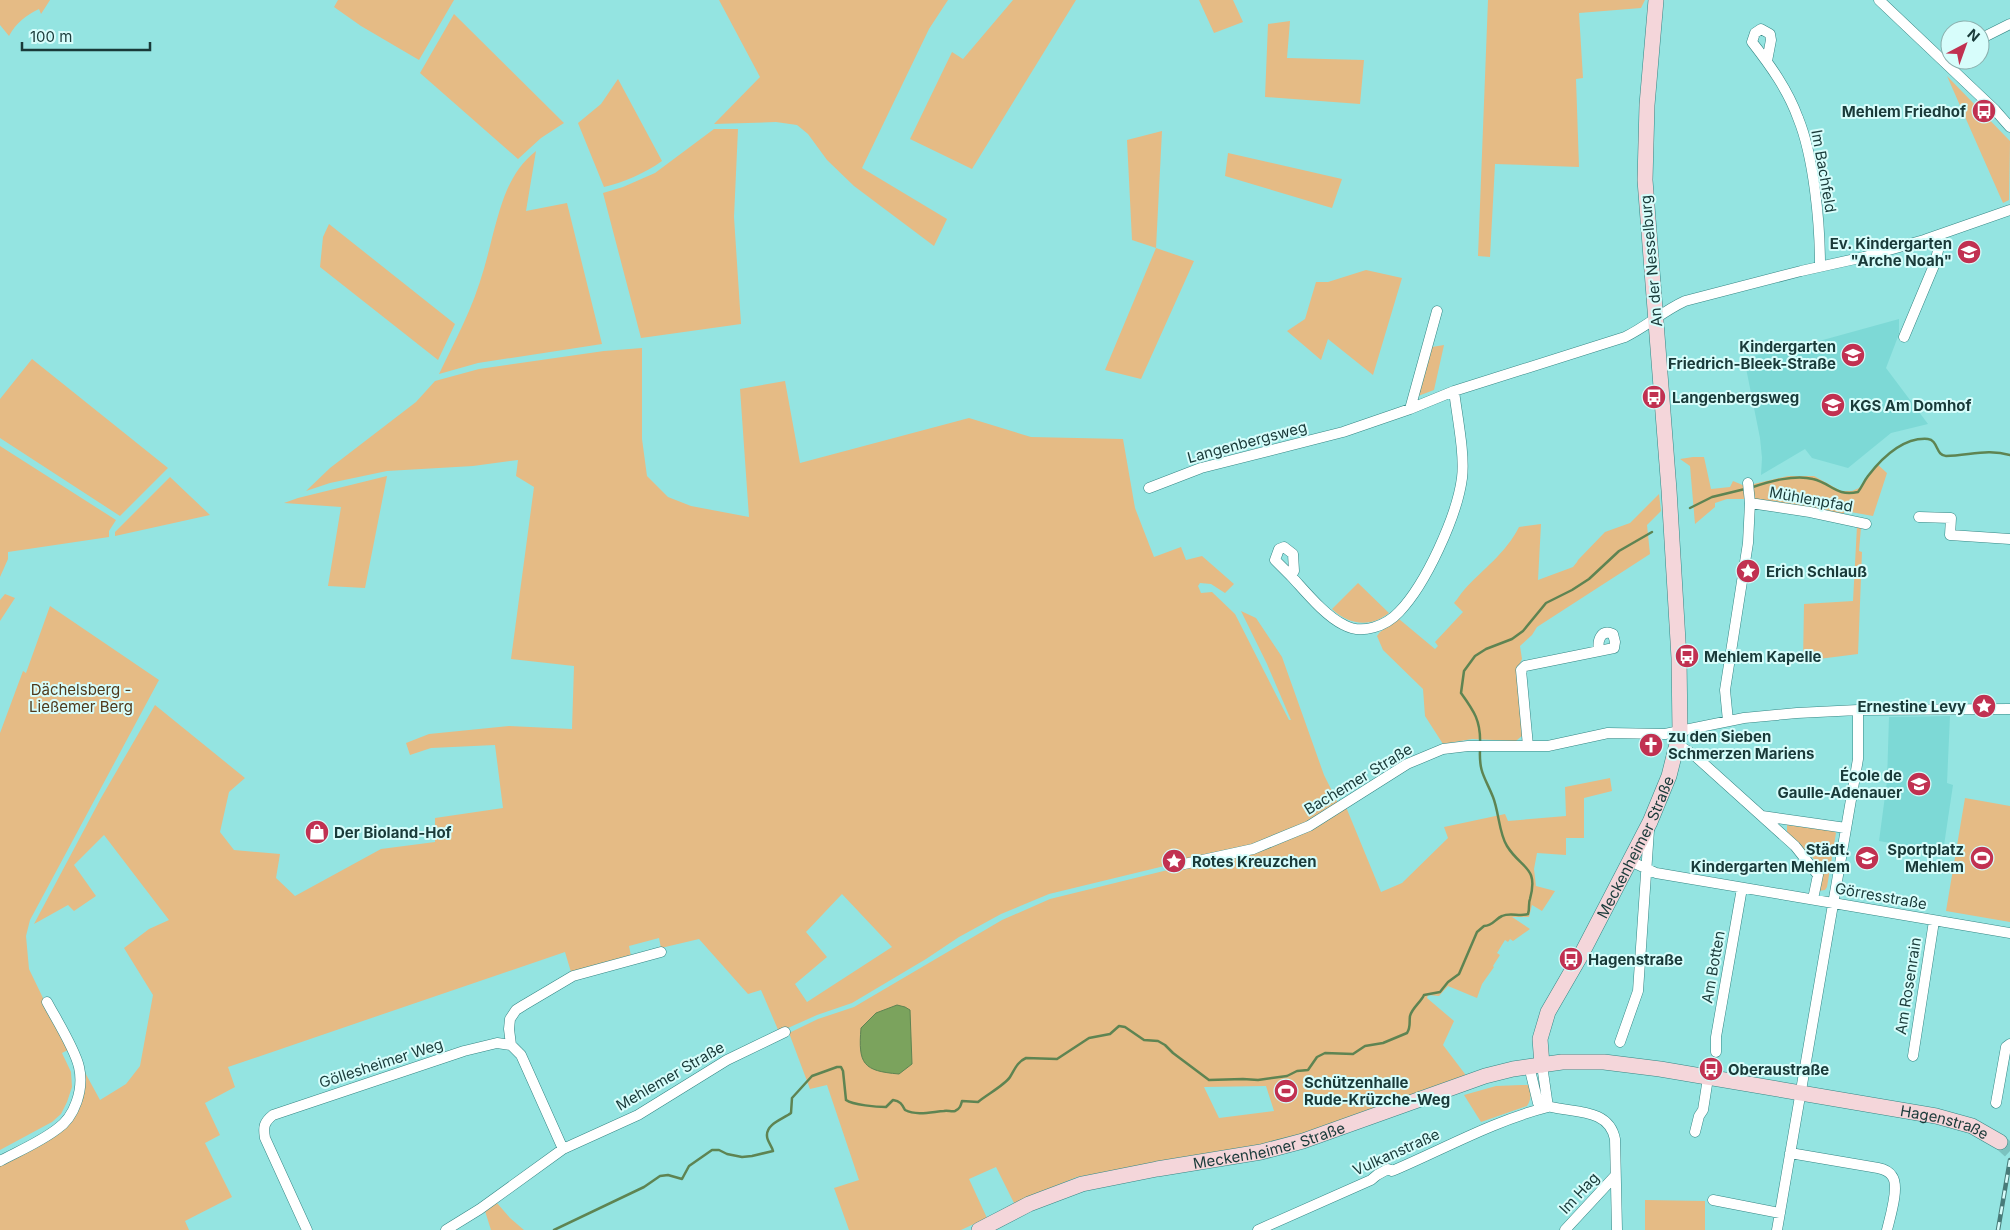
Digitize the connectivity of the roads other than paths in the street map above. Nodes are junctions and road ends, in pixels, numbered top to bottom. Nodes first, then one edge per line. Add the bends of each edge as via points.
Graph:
1 (1656, 0) edge
2 (1879, 0) edge
3 (2010, 24) edge
4 (1990, 34) edge
5 (1940, 59) edge
6 (1767, 60) dead end
7 (1952, 70) edge
8 (2010, 126) edge
9 (2010, 210) edge
10 (1942, 234) junction
11 (1820, 266) junction
12 (1437, 311) dead end
13 (1656, 318) junction
14 (1904, 336) dead end
15 (1454, 390) junction
16 (1410, 409) junction
17 (1748, 483) dead end
18 (1150, 488) dead end
19 (1750, 499) junction
20 (1919, 517) dead end
21 (1866, 524) dead end
22 (2010, 538) edge
23 (1290, 576) dead end
24 (1599, 651) dead end
25 (2010, 709) edge
26 (1858, 710) junction
27 (1728, 721) junction
28 (1679, 738) junction
29 (1528, 746) junction
30 (1761, 816) junction
31 (1650, 822) junction
32 (1846, 828) junction
33 (1630, 860) junction
34 (1175, 866) dead end
35 (1645, 869) junction
36 (1742, 888) junction
37 (1813, 900) junction
38 (1834, 903) junction
39 (1934, 921) junction
40 (2010, 933) edge
41 (661, 952) dead end
42 (47, 1002) dead end
43 (785, 1032) dead end
44 (1540, 1038) junction
45 (1620, 1042) dead end
46 (2010, 1044) edge
47 (511, 1045) junction
48 (1716, 1052) dead end
49 (1913, 1056) dead end
50 (1562, 1062) junction
51 (1535, 1066) junction
52 (1708, 1078) junction
53 (1801, 1093) junction
54 (1996, 1103) dead end
55 (1548, 1107) junction
56 (1695, 1132) dead end
57 (2000, 1142) tunnel mouth
58 (563, 1148) junction
59 (1790, 1152) junction
60 (0, 1161) edge
61 (1615, 1176) junction
62 (1713, 1200) dead end
63 (1780, 1213) junction
64 (308, 1230) edge
65 (446, 1230) edge
66 (978, 1230) edge
67 (1258, 1230) edge
68 (1565, 1230) edge
69 (1616, 1230) edge
70 (1777, 1230) edge
71 (1887, 1230) edge

1 - 13 street, An der Nesselburg via 1646,105 1645,172
2 - 5 street
3 - 4 street
6 - 11 street, Im Bachfeld via 1799,118 1805,140 1812,177
7 - 8 street
9 - 10 street, Langenbergsweg
10 - 11 street, Langenbergsweg
10 - 14 street via 1935,263
11 - 13 street, Langenbergsweg via 1685,301
12 - 16 street
13 - 15 street, Langenbergsweg via 1625,337
13 - 28 street, An der Nesselburg via 1680,658
15 - 16 street, Langenbergsweg
15 - 23 street via 1462,470 1458,499 1428,569 1399,612 1373,629 1344,626
16 - 18 street, Langenbergsweg via 1343,432 1201,468
17 - 19 street
19 - 21 street, Mühlenpfad
19 - 27 street via 1746,560 1726,673
20 - 22 street via 1951,518 1950,535
24 - 29 street via 1525,666 1521,670
25 - 26 street
26 - 27 street
26 - 32 street via 1858,760
27 - 28 street
28 - 29 street, Bachemer Straße via 1665,734 1608,732 1548,746
28 - 30 street
28 - 31 street, Meckenheimer Straße via 1669,776
29 - 34 street, Bachemer Straße via 1443,749 1407,764 1309,826 1253,849
30 - 32 street
30 - 37 street via 1795,846 1818,875
31 - 33 street, Meckenheimer Straße
31 - 35 street
32 - 38 street
33 - 35 street, Görresstraße
33 - 44 street, Meckenheimer Straße via 1568,981 1548,1012
35 - 36 street, Görresstraße
35 - 45 street via 1638,991
36 - 37 street, Görresstraße
36 - 48 street, Am Botten
37 - 38 street, Görresstraße
38 - 39 street, Görresstraße
38 - 53 street
39 - 40 street, Görresstraße
39 - 49 street, Am Rosenrain
41 - 47 street via 572,976 524,1005 510,1019
42 - 60 street via 80,1068 75,1106 69,1118 57,1129
43 - 58 street, Mehlemer Straße via 727,1060 638,1115
44 - 50 street
44 - 51 street, Meckenheimer Straße via 1529,1053
46 - 54 street via 2006,1047
47 - 58 street via 521,1055
47 - 64 street, Göllesheimer Weg via 497,1043 464,1051 273,1115 266,1121 265,1138
50 - 51 street, Hagenstraße
50 - 52 street, Hagenstraße via 1620,1064
51 - 55 street via 1533,1087 1538,1103
51 - 66 street, Meckenheimer Straße via 1485,1076 1303,1141 1261,1152 1082,1184 1029,1204
52 - 53 street, Hagenstraße
52 - 56 street via 1703,1110 1698,1116
53 - 57 street, Hagenstraße via 1956,1121
53 - 59 street
55 - 61 street via 1598,1116 1611,1126 1615,1139
55 - 67 street, Vulkanstraße via 1500,1122
58 - 65 street, Mehlemer Straße
59 - 63 street
59 - 71 street via 1878,1168 1892,1175 1895,1190
61 - 68 street, Im Hag
61 - 69 street
62 - 63 street
63 - 70 street

